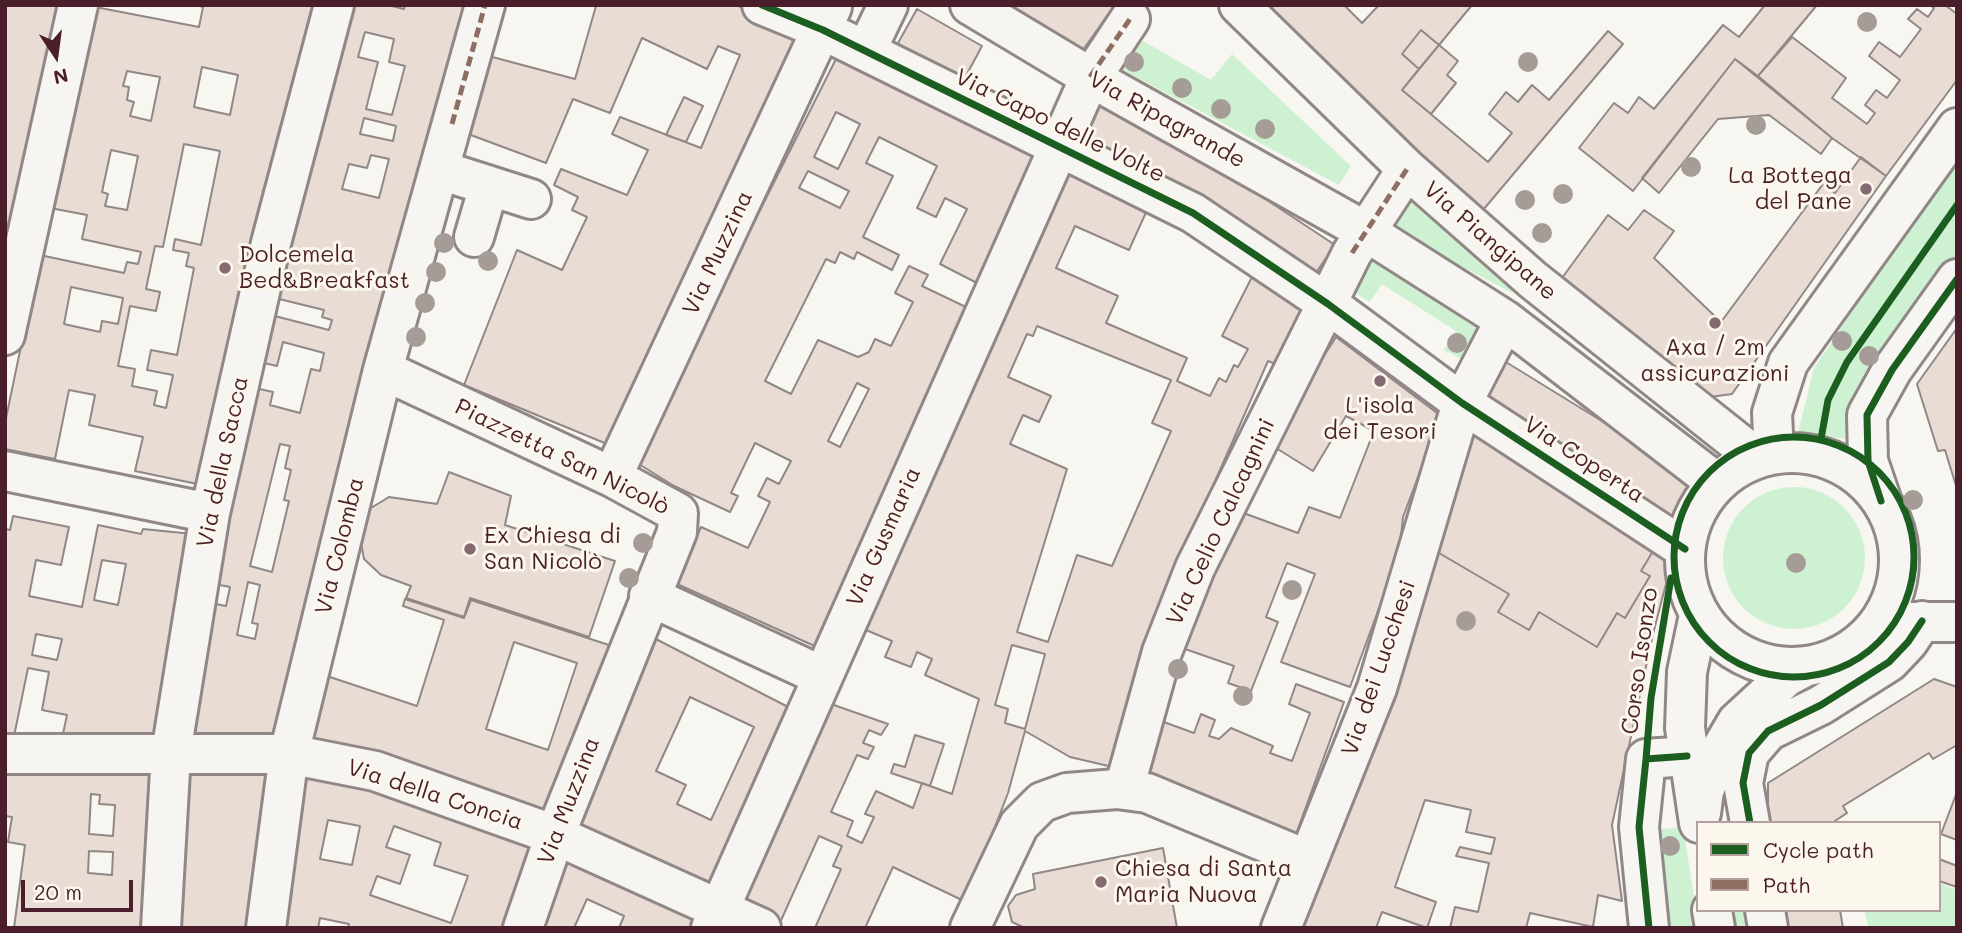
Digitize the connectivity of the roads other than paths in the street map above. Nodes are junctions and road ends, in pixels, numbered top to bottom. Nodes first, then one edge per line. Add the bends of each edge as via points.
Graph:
1 (78, 5) edge
2 (334, 5) edge
3 (485, 5) edge
4 (762, 5) edge
5 (888, 5) edge
6 (970, 5) edge
7 (1239, 5) edge
8 (828, 18) edge
9 (1130, 19) dead end
10 (866, 51) junction
11 (1090, 77) junction
12 (1957, 128) edge
13 (1059, 147) junction
14 (1407, 169) junction
15 (439, 170) junction
16 (489, 186) junction
17 (531, 199) dead end
18 (474, 237) dead end
19 (1359, 242) junction
20 (1957, 279) edge
21 (1328, 304) junction
22 (1504, 320) junction
23 (5, 335) edge
24 (383, 370) junction
25 (1462, 403) junction
26 (1765, 456) junction
27 (5, 471) edge
28 (612, 477) junction
29 (1717, 483) junction
30 (1881, 501) junction
31 (210, 513) junction
32 (1685, 549) junction
33 (1898, 571) junction
34 (649, 596) junction
35 (1699, 615) junction
36 (1881, 620) junction
37 (1945, 620) edge
38 (1805, 667) junction
39 (822, 676) junction
40 (171, 753) junction
41 (5, 754) edge
42 (289, 754) junction
43 (1687, 756) junction
44 (1125, 789) junction
45 (1699, 821) edge
46 (1699, 821) edge
47 (1750, 821) edge
48 (555, 835) junction
49 (1308, 860) junction
50 (716, 917) edge
51 (161, 928) edge
52 (266, 928) edge
53 (523, 928) edge
54 (761, 928) edge
55 (970, 928) edge
56 (1281, 928) edge
57 (1649, 928) edge

1 - 23 street
2 - 31 street, Via della Sacca via 271,243
3 - 15 street, Via Colomba
4 - 8 street, Via Capo delle Volte
5 - 10 street
6 - 11 street, Via Ripagrande
7 - 14 street, Via Piangipane
8 - 10 street, Via Capo delle Volte
8 - 28 street, Via Muzzina
9 - 11 street, Via Gusmaria
10 - 13 street, Via Capo delle Volte
11 - 13 street, Via Gusmaria
11 - 19 street, Via Ripagrande
12 - 26 street via 1788,363 1772,413
13 - 21 street, Via Capo delle Volte via 1192,213
13 - 39 street, Via Gusmaria
14 - 19 street, Via Celio Calcagnini
14 - 26 street, Via Piangipane via 1533,280
15 - 16 street
15 - 24 street, Via Colomba
16 - 17 street
16 - 18 street
19 - 21 street, Via Celio Calcagnini
19 - 22 street, Via Ripagrande
20 - 30 street via 1892,370 1867,415 1868,461
21 - 25 street, Via Capo delle Volte
21 - 44 street, Via Celio Calcagnini via 1211,533 1177,611 1145,707
22 - 25 street, Via dei Lucchesi
22 - 29 street
24 - 28 street, Piazzetta San Nicolò
24 - 42 street, Via Colomba
25 - 32 street, Via Coperta
25 - 49 street, Via dei Lucchesi via 1377,688
26 - 29 street via 1735,468
26 - 30 street via 1808,453 1831,459 1866,481
27 - 31 street
28 - 34 street, Piazzetta San Nicolò via 678,513 677,532
29 - 32 street via 1693,515
30 - 33 street via 1896,532
31 - 40 street, Via della Sacca
32 - 35 street via 1685,578
33 - 36 street via 1897,586
33 - 37 street
34 - 39 street
34 - 48 street, Via Muzzina
35 - 38 street via 1740,654 1768,664
35 - 43 street, Corso Isonzo via 1686,672
36 - 37 street
36 - 38 street via 1863,641 1835,659
37 - 47 street via 1821,705 1768,731 1749,753 1743,783
38 - 45 street, Corso Isonzo via 1786,677 1737,723 1704,791
39 - 50 street, Via Gusmaria
40 - 41 street, Via della Concia
40 - 42 street, Via della Concia
40 - 51 street, Via della Sacca
42 - 48 street, Via della Concia via 375,771
42 - 52 street, Via Colomba
43 - 46 street, Corso Isonzo
43 - 57 street, Corso Isonzo via 1646,759 1639,827
44 - 49 street via 1170,801
44 - 55 street via 1067,793 1042,802 1009,843
48 - 50 street, Via della Concia
48 - 53 street, Via Muzzina
49 - 56 street, Via dei Lucchesi
50 - 54 street, Via della Concia

